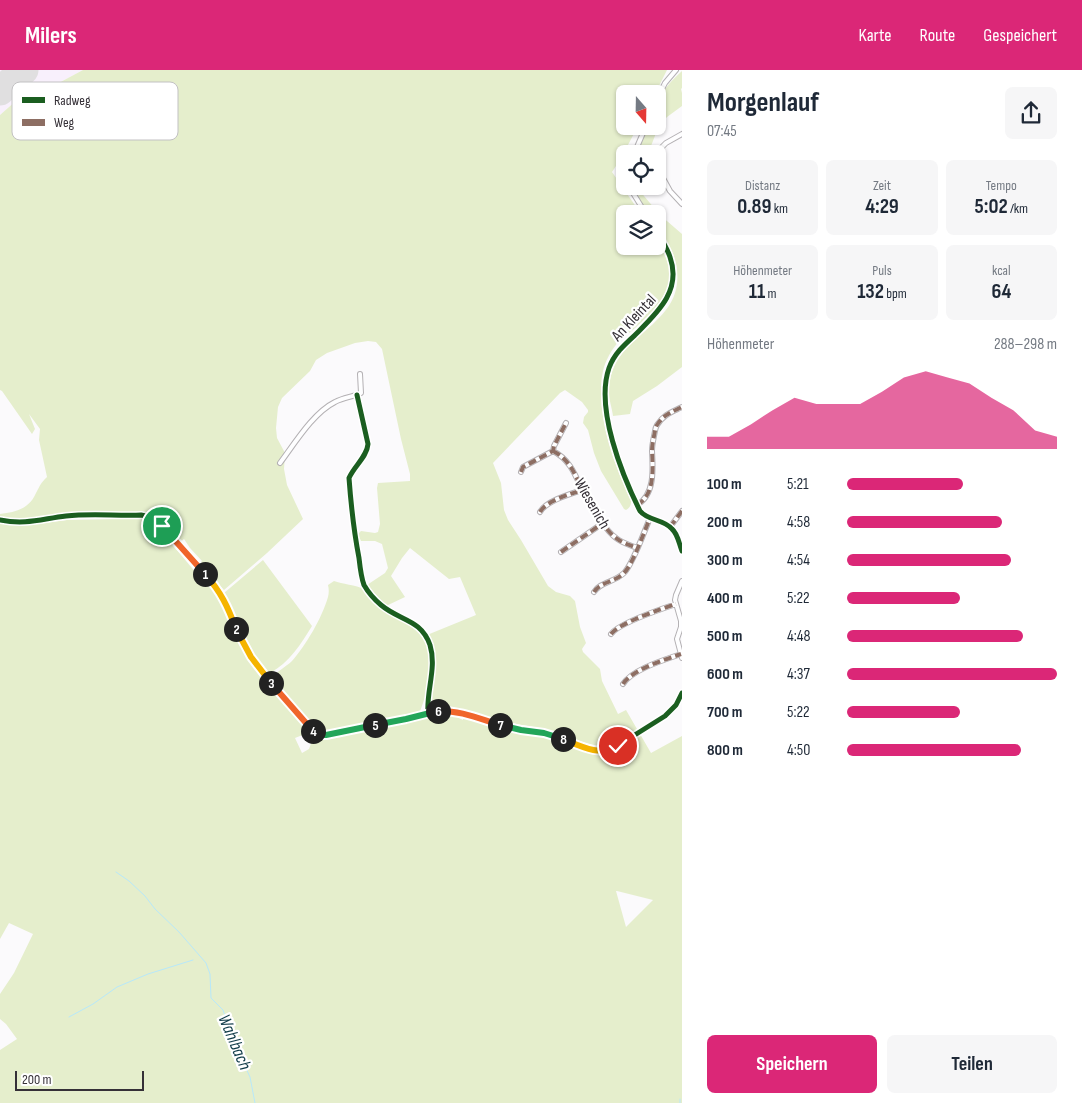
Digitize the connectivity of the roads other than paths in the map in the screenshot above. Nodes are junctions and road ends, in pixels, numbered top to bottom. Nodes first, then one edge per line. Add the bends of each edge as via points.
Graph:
1 (676, 70) edge
2 (665, 85) edge
3 (682, 134) edge
4 (664, 145) edge
5 (666, 184) edge
6 (682, 204) edge
7 (666, 247) edge
8 (360, 374) dead end
9 (357, 395) junction
10 (682, 407) edge
11 (566, 423) dead end
12 (552, 451) junction
13 (280, 463) dead end
14 (520, 472) dead end
15 (582, 490) junction
16 (636, 505) junction
17 (682, 511) edge
18 (540, 512) dead end
19 (650, 518) junction
20 (0, 520) edge
21 (603, 523) junction
22 (670, 527) junction
23 (637, 548) junction
24 (682, 551) edge
25 (561, 552) dead end
26 (682, 581) edge
27 (594, 592) dead end
28 (676, 604) junction
29 (611, 634) dead end
30 (681, 656) edge
31 (623, 684) dead end
32 (682, 693) edge
33 (428, 714) junction

1 - 2 street
3 - 4 street
5 - 6 street
7 - 16 street, An Kleintal via 673,280 670,294 660,310 616,355 606,385 613,442
8 - 9 street via 362,391
9 - 13 street via 337,400 326,408
9 - 33 street via 368,448 349,478 362,576 377,602 424,633 432,659
10 - 16 street via 668,413 656,426 650,486 645,498
11 - 12 street
12 - 14 street via 523,467
12 - 15 street, Wiesenich via 571,466
15 - 18 street via 560,498
15 - 21 street, Wiesenich
16 - 19 street via 642,514
17 - 22 street
19 - 22 street
19 - 23 street
20 - 33 street via 19,522 67,516 150,516 215,585 251,657 314,733 334,734
21 - 23 street, Wiesenich via 616,538
21 - 25 street
22 - 24 street
23 - 27 street via 624,574 597,587
26 - 28 street
28 - 29 street
28 - 30 street via 681,621 677,639
30 - 31 street via 646,667
32 - 33 street via 665,716 605,751 447,710

